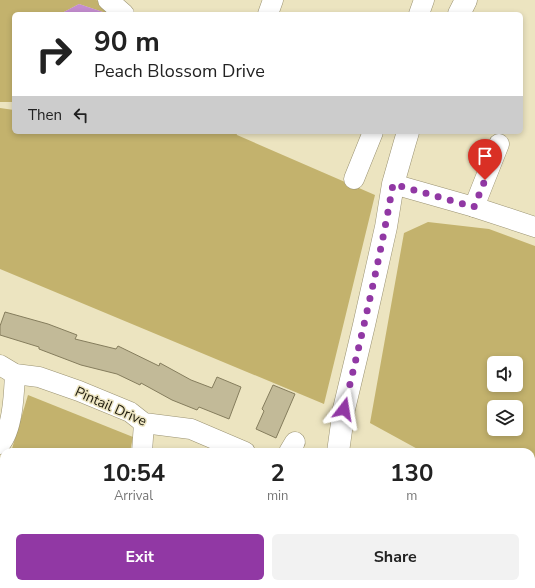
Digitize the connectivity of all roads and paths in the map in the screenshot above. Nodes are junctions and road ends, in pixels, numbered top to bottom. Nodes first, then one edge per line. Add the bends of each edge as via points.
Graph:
1 (108, 0) edge
2 (273, 0) edge
3 (424, 0) edge
4 (466, 0) edge
5 (122, 12) edge
6 (269, 12) edge
7 (420, 12) edge
8 (460, 12) edge
9 (372, 134) edge
10 (407, 134) edge
11 (499, 144) dead end
12 (354, 179) dead end
13 (393, 184) junction
14 (474, 207) junction
15 (535, 227) edge
16 (8, 369) edge
17 (144, 424) junction
18 (0, 444) edge
19 (142, 448) edge
20 (236, 448) edge
21 (339, 448) edge

1 - 5 street
2 - 6 street
3 - 7 street
4 - 8 street
9 - 12 street
10 - 13 street
11 - 14 street
13 - 14 street
13 - 21 street via 386,227 344,409
14 - 15 street
16 - 17 street, Pintail Drive via 79,391 130,412
16 - 18 street via 12,412 4,440
17 - 19 street
17 - 20 street, Pintail Drive via 191,429

